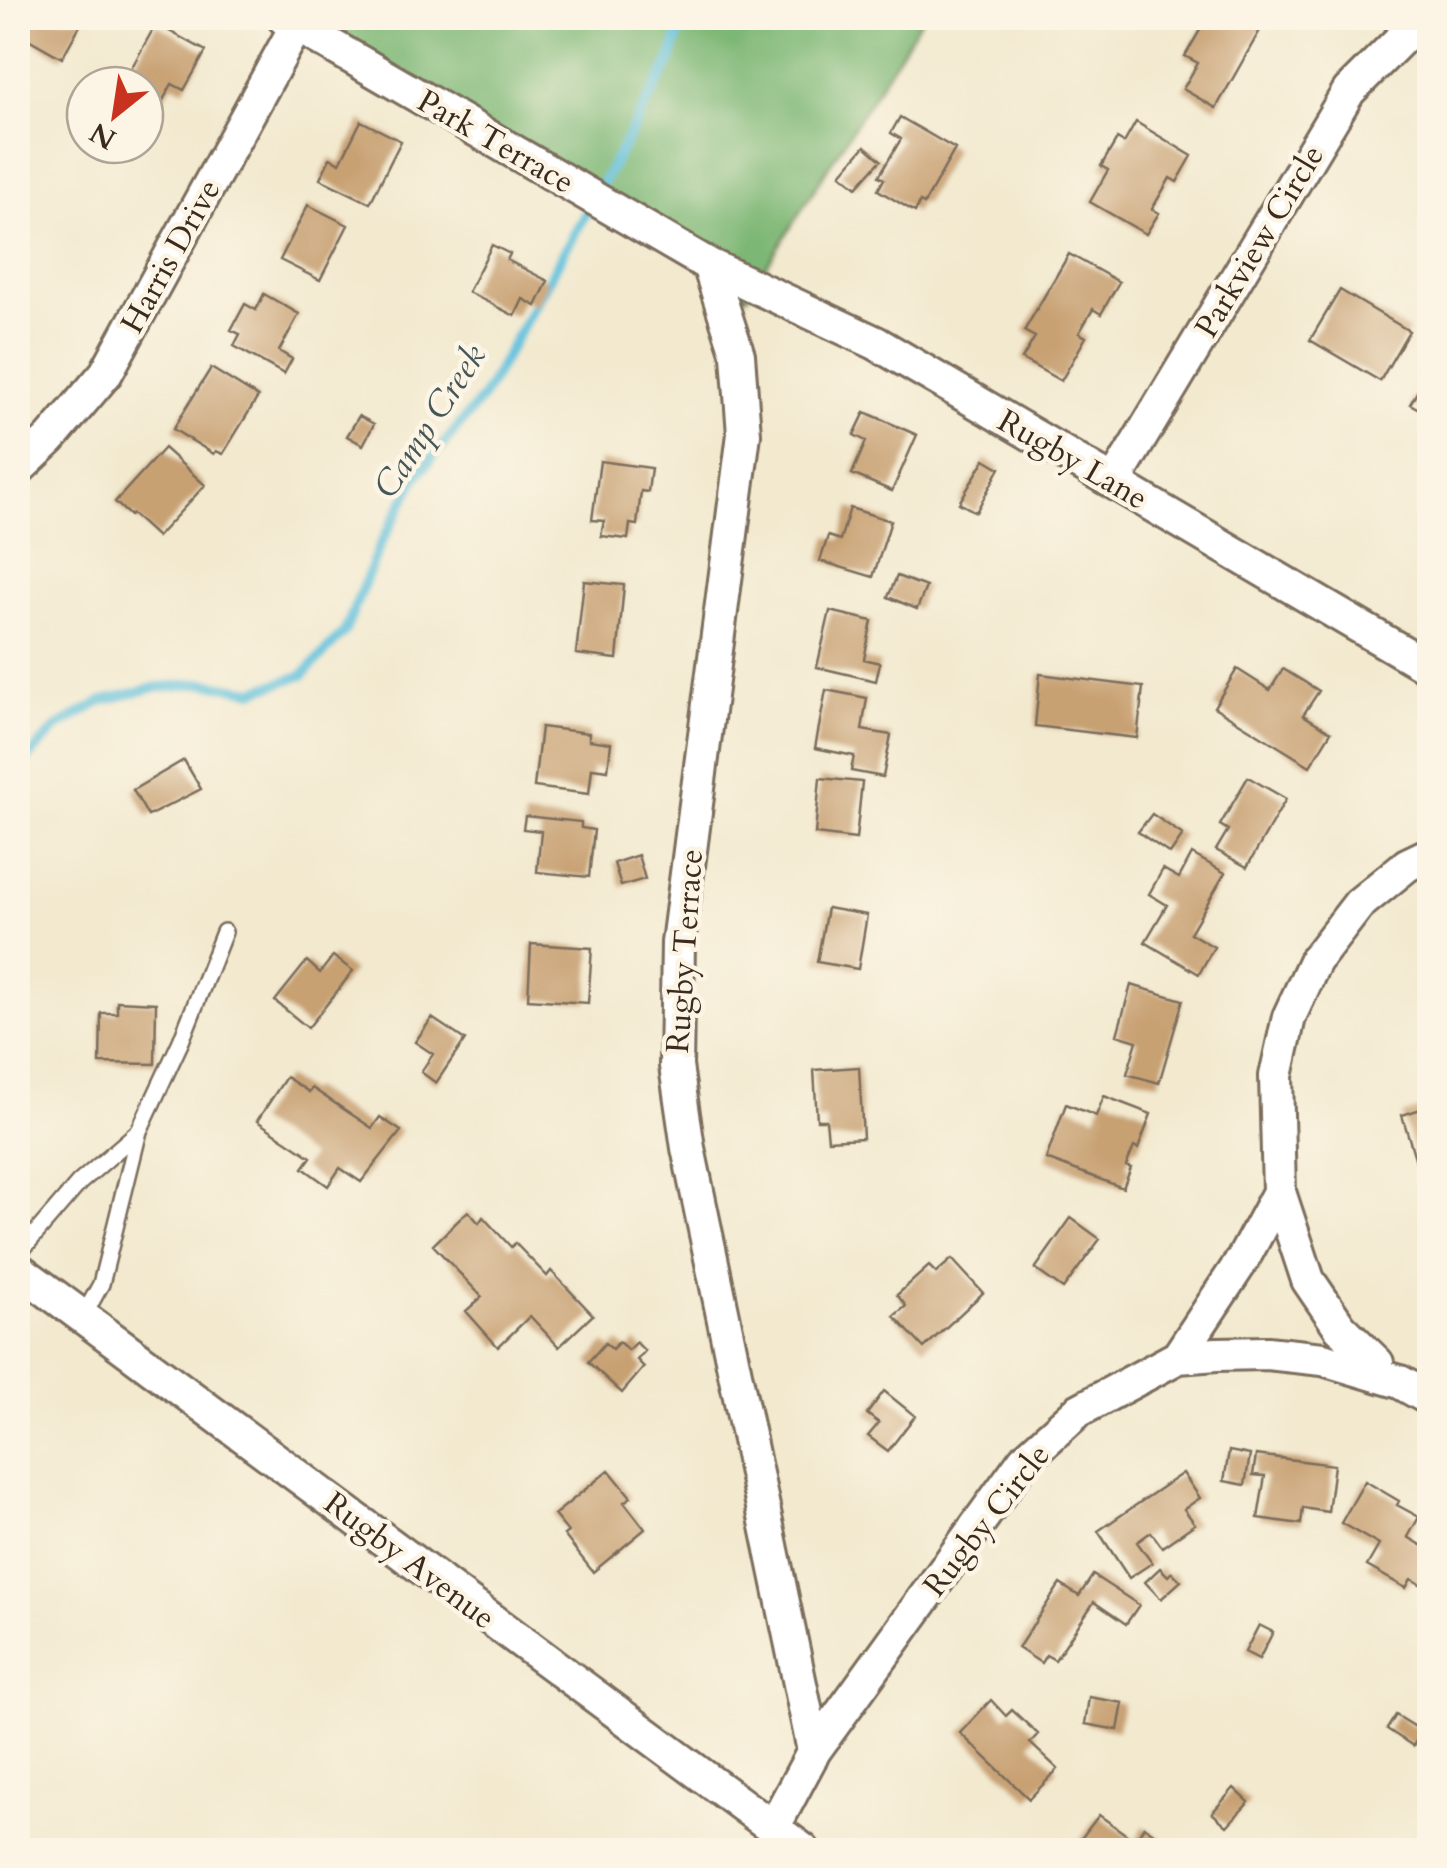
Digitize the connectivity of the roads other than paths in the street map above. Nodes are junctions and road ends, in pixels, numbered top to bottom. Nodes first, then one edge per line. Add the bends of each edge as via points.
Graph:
1 (1425, 18) edge
2 (290, 21) edge
3 (709, 264) junction
4 (18, 469) edge
5 (1114, 482) junction
6 (1430, 668) edge
7 (1430, 854) edge
8 (224, 932) dead end
9 (139, 1131) junction
10 (1278, 1192) junction
11 (18, 1254) edge
12 (18, 1269) edge
13 (83, 1317) junction
14 (1178, 1356) junction
15 (1377, 1374) junction
16 (1430, 1400) edge
17 (814, 1751) junction
18 (773, 1828) junction
19 (803, 1850) edge

1 - 5 street, Parkview Circle via 1348,92
2 - 3 street, Park Terrace
2 - 4 street, Harris Drive via 106,373
3 - 5 street, Rugby Lane via 876,343
3 - 17 street, Rugby Terrace via 738,355 744,434 678,943 676,1066
5 - 6 street, Rugby Lane
7 - 10 street via 1359,904 1315,961 1290,1016 1276,1076
8 - 9 lane
9 - 11 lane via 79,1183
9 - 13 lane via 101,1284
10 - 14 street via 1243,1260
10 - 15 street via 1308,1280 1340,1328 1377,1364
12 - 13 street, Rugby Avenue
13 - 18 street, Rugby Avenue
14 - 15 street, Rugby Circle via 1323,1359
14 - 17 street, Rugby Circle via 1078,1411 1024,1460
15 - 16 street, Rugby Circle
17 - 18 street, Rugby Circle
18 - 19 street, Rugby Avenue

